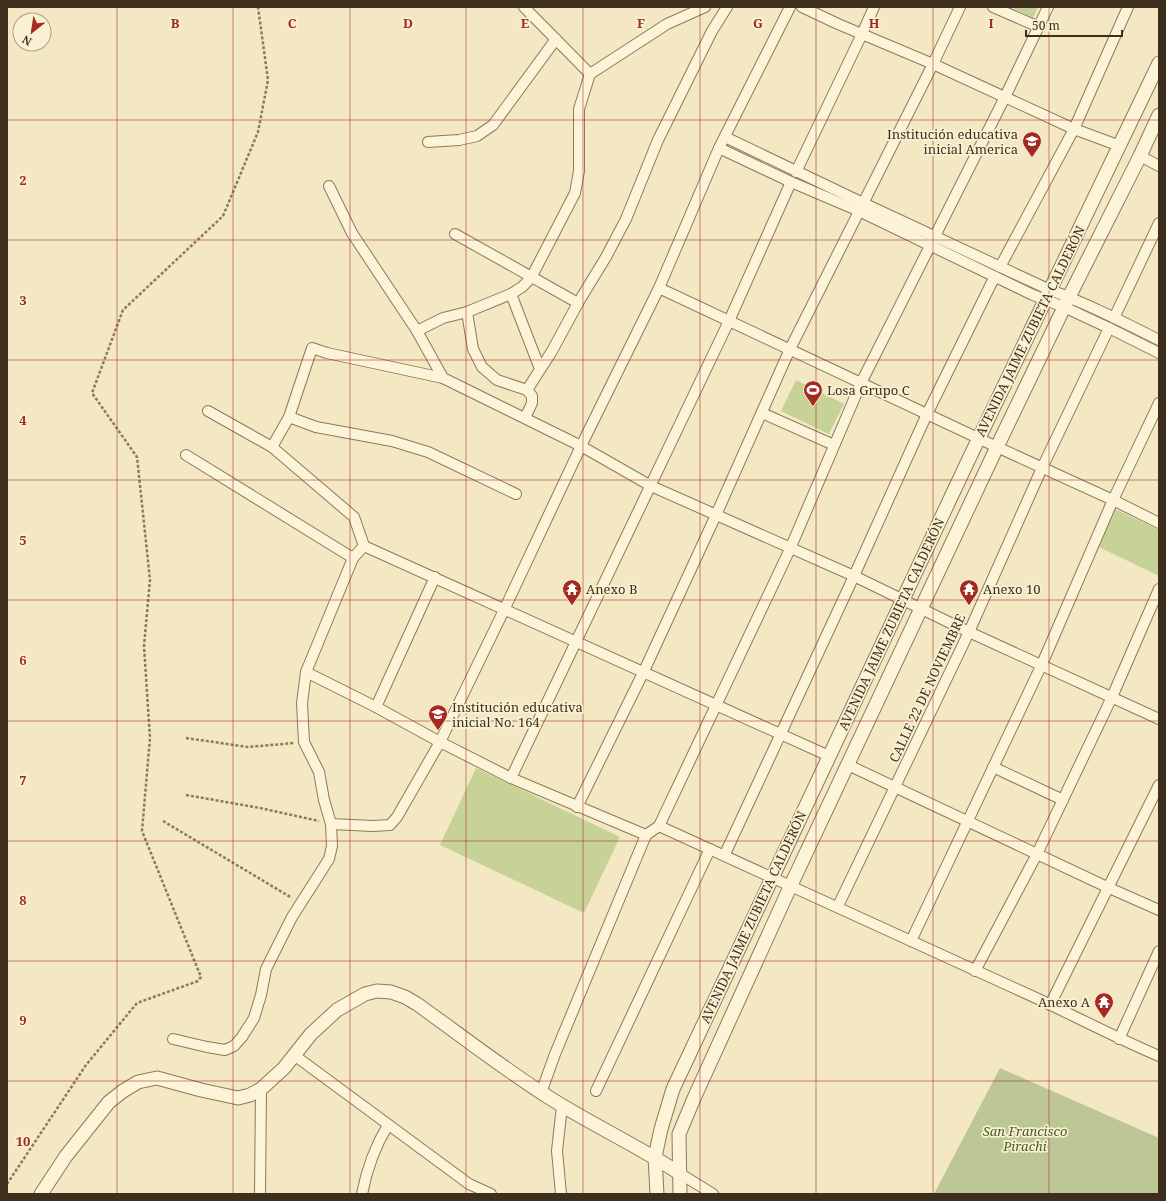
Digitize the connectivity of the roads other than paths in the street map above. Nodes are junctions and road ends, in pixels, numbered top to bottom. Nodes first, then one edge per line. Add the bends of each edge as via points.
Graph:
1 (524, 7) edge
2 (704, 7) edge
3 (727, 7) edge
4 (790, 7) edge
5 (802, 7) edge
6 (874, 7) edge
7 (960, 7) edge
8 (993, 7) edge
9 (1048, 7) edge
10 (1128, 7) edge
11 (1039, 27) junction
12 (862, 34) junction
13 (556, 39) junction
14 (1159, 63) edge
15 (933, 64) junction
16 (590, 74) junction
17 (1005, 98) junction
18 (1159, 115) edge
19 (1074, 129) junction
20 (725, 137) junction
21 (428, 142) dead end
22 (1120, 146) junction
23 (720, 148) junction
24 (1140, 156) junction
25 (1159, 166) edge
26 (796, 172) junction
27 (791, 182) junction
28 (329, 186) dead end
29 (861, 207) junction
30 (1159, 223) edge
31 (455, 234) dead end
32 (932, 241) junction
33 (1000, 267) junction
34 (531, 278) junction
35 (994, 278) junction
36 (659, 288) junction
37 (511, 294) junction
38 (1048, 296) junction
39 (1066, 302) junction
40 (578, 303) junction
41 (467, 312) junction
42 (1114, 318) junction
43 (729, 321) junction
44 (1109, 328) junction
45 (417, 331) junction
46 (1159, 340) edge
47 (790, 350) junction
48 (1159, 353) edge
49 (540, 369) junction
50 (443, 378) junction
51 (861, 383) junction
52 (527, 390) junction
53 (1159, 403) edge
54 (208, 411) dead end
55 (762, 413) junction
56 (927, 414) junction
57 (289, 417) junction
58 (524, 418) junction
59 (978, 439) junction
60 (834, 445) junction
61 (581, 446) junction
62 (997, 447) junction
63 (272, 448) junction
64 (186, 455) dead end
65 (1042, 468) junction
66 (651, 486) junction
67 (516, 494) dead end
68 (1114, 500) junction
69 (716, 515) junction
70 (1159, 524) edge
71 (364, 546) junction
72 (790, 548) junction
73 (353, 558) junction
74 (854, 576) junction
75 (435, 577) junction
76 (1159, 588) edge
77 (903, 601) junction
78 (505, 608) junction
79 (921, 610) junction
80 (969, 632) junction
81 (575, 642) junction
82 (1042, 664) junction
83 (644, 671) junction
84 (306, 672) junction
85 (1112, 697) junction
86 (717, 705) junction
87 (376, 706) junction
88 (1159, 719) edge
89 (780, 734) junction
90 (440, 742) junction
91 (829, 756) junction
92 (848, 765) junction
93 (993, 767) junction
94 (511, 778) junction
95 (1159, 785) edge
96 (895, 787) junction
97 (1063, 800) junction
98 (577, 807) junction
99 (968, 821) junction
100 (331, 824) junction
101 (659, 826) junction
102 (646, 835) junction
103 (710, 849) junction
104 (725, 854) junction
105 (1037, 854) junction
106 (772, 877) junction
107 (791, 885) junction
108 (1107, 888) junction
109 (838, 906) junction
110 (1159, 910) edge
111 (911, 940) junction
112 (1159, 951) edge
113 (975, 971) junction
114 (1050, 1005) junction
115 (173, 1039) dead end
116 (1119, 1039) junction
117 (294, 1055) junction
118 (1159, 1056) edge
119 (261, 1089) junction
120 (596, 1091) dead end
121 (541, 1093) junction
122 (562, 1106) junction
123 (388, 1125) junction
124 (655, 1157) junction
125 (679, 1173) junction
126 (468, 1189) edge
127 (41, 1194) edge
128 (260, 1194) edge
129 (362, 1194) edge
130 (491, 1194) edge
131 (561, 1194) edge
132 (657, 1194) edge
133 (680, 1194) edge
134 (712, 1194) edge

1 - 13 street
2 - 16 street via 666,24
3 - 40 street via 712,31 658,140 626,219
4 - 20 street
5 - 12 street
6 - 12 street
7 - 15 street
8 - 11 street
9 - 11 street
10 - 19 street
11 - 17 street
12 - 15 street
12 - 26 street
13 - 16 street
13 - 21 street via 493,125 477,136
14 - 22 street, AVENIDA JAIME ZUBIETA CALDERÓN
15 - 17 street
15 - 29 street
16 - 34 street via 579,109 579,171 575,193
17 - 19 street
17 - 32 street
18 - 24 street, AVENIDA JAIME ZUBIETA CALDERÓN
19 - 22 street
19 - 33 street
20 - 23 street
20 - 26 street
22 - 38 street, AVENIDA JAIME ZUBIETA CALDERÓN
23 - 27 street
23 - 36 street
24 - 25 street
24 - 39 street, AVENIDA JAIME ZUBIETA CALDERÓN
26 - 29 street
27 - 29 street
27 - 43 street
28 - 45 street via 352,233
29 - 32 street
29 - 47 street
30 - 42 street
31 - 34 street
32 - 33 street
32 - 35 street
32 - 51 street
33 - 38 street
34 - 37 street
34 - 40 street
35 - 38 street
35 - 56 street
36 - 43 street
36 - 61 street
37 - 41 street
37 - 49 street
38 - 39 street
38 - 59 street, AVENIDA JAIME ZUBIETA CALDERÓN
39 - 42 street
39 - 44 street
39 - 62 street, AVENIDA JAIME ZUBIETA CALDERÓN
40 - 49 street
41 - 45 street via 443,318
41 - 52 street via 473,348 482,367 497,380
42 - 46 street
43 - 47 street
43 - 66 street
44 - 48 street
44 - 65 street, CALLE 22 DE NOVIEMBRE
45 - 50 street
47 - 51 street
47 - 55 street
49 - 52 street
50 - 57 street via 312,348
50 - 58 street
51 - 56 street
51 - 60 street
52 - 58 street via 532,396 532,403
53 - 68 street
54 - 63 street
55 - 60 street
55 - 69 street
56 - 59 street
56 - 74 street
57 - 63 street
57 - 67 street via 316,427 392,441 428,452
58 - 61 street
59 - 62 street
59 - 77 street, AVENIDA JAIME ZUBIETA CALDERÓN
60 - 72 street
61 - 66 street
61 - 78 street
62 - 65 street
62 - 79 street, AVENIDA JAIME ZUBIETA CALDERÓN
63 - 71 street via 354,517
64 - 73 street
65 - 68 street
65 - 80 street, CALLE 22 DE NOVIEMBRE
66 - 69 street
66 - 81 street
68 - 70 street
68 - 82 street
69 - 72 street
69 - 83 street
71 - 73 street
71 - 75 street
72 - 74 street
72 - 86 street
73 - 84 street
74 - 77 street
74 - 89 street
75 - 78 street
75 - 87 street
76 - 85 street
77 - 79 street
77 - 91 street, AVENIDA JAIME ZUBIETA CALDERÓN
78 - 81 street
78 - 90 street
79 - 80 street
79 - 92 street, AVENIDA JAIME ZUBIETA CALDERÓN
80 - 82 street
80 - 96 street, CALLE 22 DE NOVIEMBRE
81 - 83 street
81 - 94 street
82 - 85 street
82 - 93 street
83 - 86 street
83 - 98 street
84 - 87 street
84 - 100 street via 302,703 304,742 319,772
85 - 88 street
85 - 97 street
86 - 89 street
86 - 101 street
87 - 90 street
89 - 91 street
89 - 104 street
90 - 94 street
90 - 100 street via 390,825
91 - 106 street, AVENIDA JAIME ZUBIETA CALDERÓN
92 - 96 street
92 - 107 street, AVENIDA JAIME ZUBIETA CALDERÓN
93 - 97 street
93 - 99 street
94 - 98 street
95 - 108 street
96 - 99 street
96 - 109 street, CALLE 22 DE NOVIEMBRE
97 - 105 street
98 - 102 street
99 - 105 street
99 - 111 street
100 - 115 street via 332,846 329,859 292,917 266,969 254,1018 238,1041 225,1050
101 - 102 street
101 - 103 street
102 - 121 street
103 - 104 street
103 - 120 street
104 - 106 street
105 - 108 street
105 - 113 street
106 - 107 street
106 - 124 street, AVENIDA JAIME ZUBIETA CALDERÓN via 673,1088
107 - 109 street
107 - 125 street, AVENIDA JAIME ZUBIETA CALDERÓN via 679,1134
108 - 110 street
108 - 114 street
109 - 111 street
111 - 113 street
112 - 116 street
113 - 114 street
114 - 116 street
116 - 118 street
117 - 119 street
117 - 121 street via 311,1034 337,1010 365,994 377,991 391,992 417,1004
117 - 123 street
119 - 127 street via 250,1096 238,1098 157,1078 138,1082 109,1102 66,1156
119 - 128 street
121 - 122 street
122 - 124 street
122 - 131 street via 557,1151
123 - 126 street
123 - 129 street via 377,1143 366,1172
124 - 125 street
124 - 132 street, AVENIDA JAIME ZUBIETA CALDERÓN
125 - 133 street, AVENIDA JAIME ZUBIETA CALDERÓN
125 - 134 street
126 - 130 street

